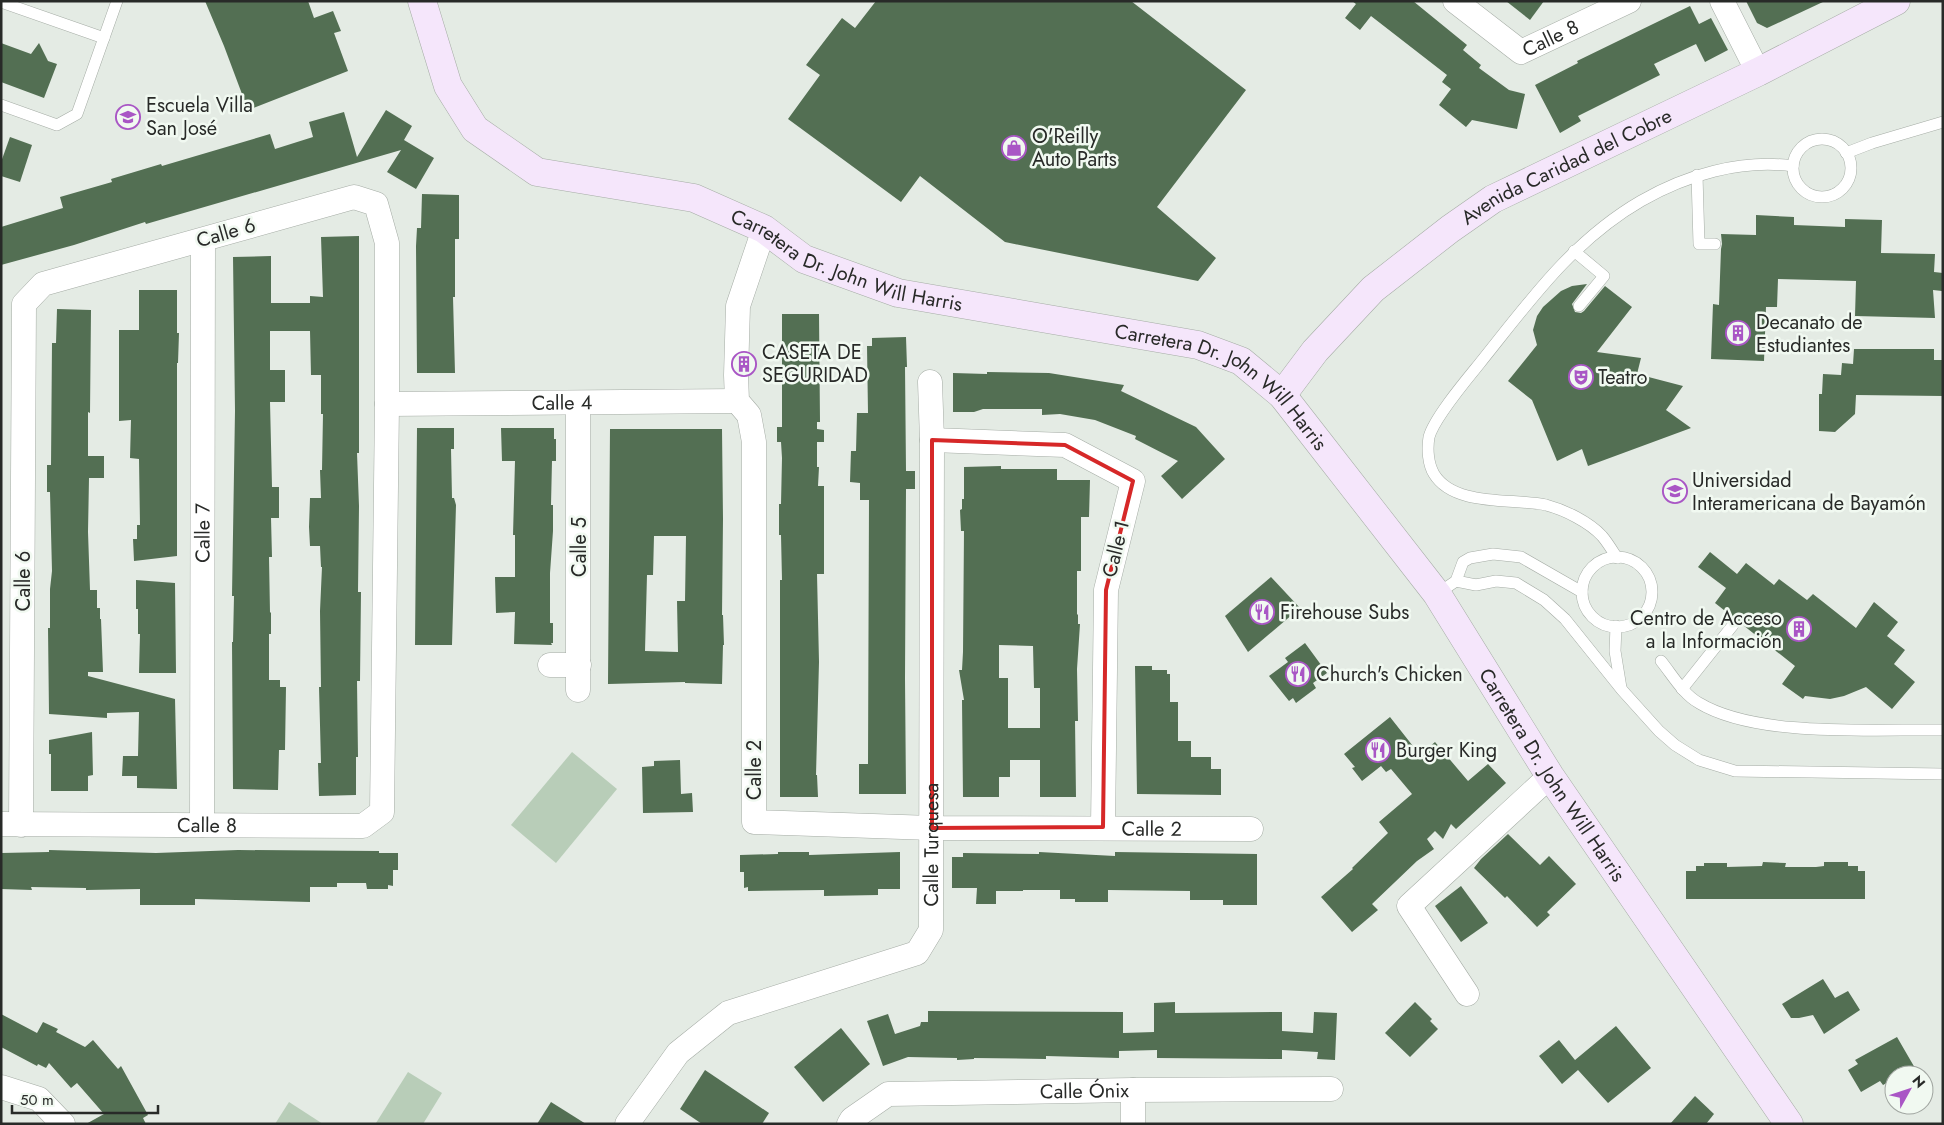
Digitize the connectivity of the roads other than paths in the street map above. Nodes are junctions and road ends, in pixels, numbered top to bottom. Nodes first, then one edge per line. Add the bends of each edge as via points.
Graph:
1 (117, 1) edge
2 (422, 1) edge
3 (1455, 1) edge
4 (1629, 1) edge
5 (1722, 1) edge
6 (1896, 1) edge
7 (1, 2) edge
8 (104, 38) junction
9 (1758, 72) junction
10 (1, 105) edge
11 (1943, 122) edge
12 (1846, 153) junction
13 (1793, 166) junction
14 (1697, 175) junction
15 (764, 229) junction
16 (203, 240) junction
17 (1715, 244) dead end
18 (1574, 251) junction
19 (1579, 306) dead end
20 (930, 382) dead end
21 (1282, 394) junction
22 (737, 401) junction
23 (578, 403) junction
24 (387, 404) junction
25 (932, 440) junction
26 (1617, 558) junction
27 (1447, 588) junction
28 (1582, 592) junction
29 (1733, 625) dead end
30 (1616, 626) junction
31 (1661, 661) dead end
32 (550, 665) dead end
33 (579, 665) junction
34 (1682, 689) junction
35 (578, 690) dead end
36 (1622, 690) junction
37 (1943, 730) edge
38 (1943, 774) edge
39 (1550, 776) junction
40 (383, 784) joint
41 (11, 824) edge
42 (202, 825) junction
43 (1103, 827) junction
44 (932, 828) junction
45 (1251, 829) dead end
46 (1467, 994) dead end
47 (1, 1087) edge
48 (1134, 1090) junction
49 (1331, 1090) dead end
50 (1779, 1120) edge
51 (632, 1122) edge
52 (63, 1124) edge
53 (849, 1124) edge
54 (1134, 1124) edge

1 - 8 lane
2 - 15 street, Carretera Dr. John Will Harris via 448,86 475,129 538,172 694,198
3 - 4 street, Calle 8 via 1521,52
5 - 9 street
6 - 9 street, Avenida Caridad del Cobre
7 - 8 lane
8 - 10 lane via 77,114 57,125
9 - 21 street, Avenida Caridad del Cobre via 1493,200 1450,229 1373,289 1314,352
11 - 12 lane
12 - 13 lane via 1832,142 1814,140 1800,150
12 - 13 lane via 1850,170 1848,179 1844,186 1829,196 1820,197 1803,190
13 - 14 lane via 1774,164
14 - 17 lane via 1699,244
14 - 18 lane via 1641,201 1600,227
15 - 21 street, Carretera Dr. John Will Harris via 804,260 898,293 1198,345 1241,362
15 - 22 street via 738,306
16 - 24 street, Calle 6 via 354,197 376,204 387,243
16 - 41 street, Calle 6 via 43,284 24,304
16 - 42 street, Calle 7
18 - 19 lane via 1604,276
18 - 26 lane via 1536,294 1433,428 1429,438 1429,463 1438,479 1461,495 1539,504 1565,512 1601,535
20 - 25 street, Calle Turquesa
21 - 27 street, Carretera Dr. John Will Harris
22 - 23 street, Calle 4
22 - 44 street, Calle 2 via 749,415 754,442 754,822
23 - 24 street, Calle 4
23 - 33 street, Calle 5
24 - 40 street, Calle 6
25 - 43 street, Calle 1 via 1065,445 1133,481 1106,590
25 - 44 street, Calle Turquesa
26 - 28 lane via 1599,561 1590,569
26 - 30 lane via 1634,562 1644,570 1652,592 1643,615 1634,623
27 - 28 lane via 1463,562 1493,554 1521,557
27 - 36 lane via 1504,581 1530,590 1564,619
27 - 39 street, Carretera Dr. John Will Harris
28 - 30 lane via 1590,614 1599,622
29 - 34 lane
30 - 36 lane via 1615,651
31 - 34 lane
32 - 33 street
33 - 35 street, Calle 5
34 - 37 lane via 1698,703 1716,712 1761,724 1832,729
36 - 38 lane via 1675,745 1699,760 1735,771
39 - 46 street via 1409,906
39 - 50 street, Carretera Dr. John Will Harris
40 - 42 street, Calle 8 via 382,812 363,826
41 - 42 street, Calle 8
43 - 44 street, Calle 2
43 - 45 street, Calle 2
44 - 51 street, Calle Turquesa via 930,930 917,954 728,1013 678,1053
47 - 52 street via 39,1099
48 - 49 street, Calle Ónix
48 - 53 street, Calle Ónix via 888,1094
48 - 54 street

